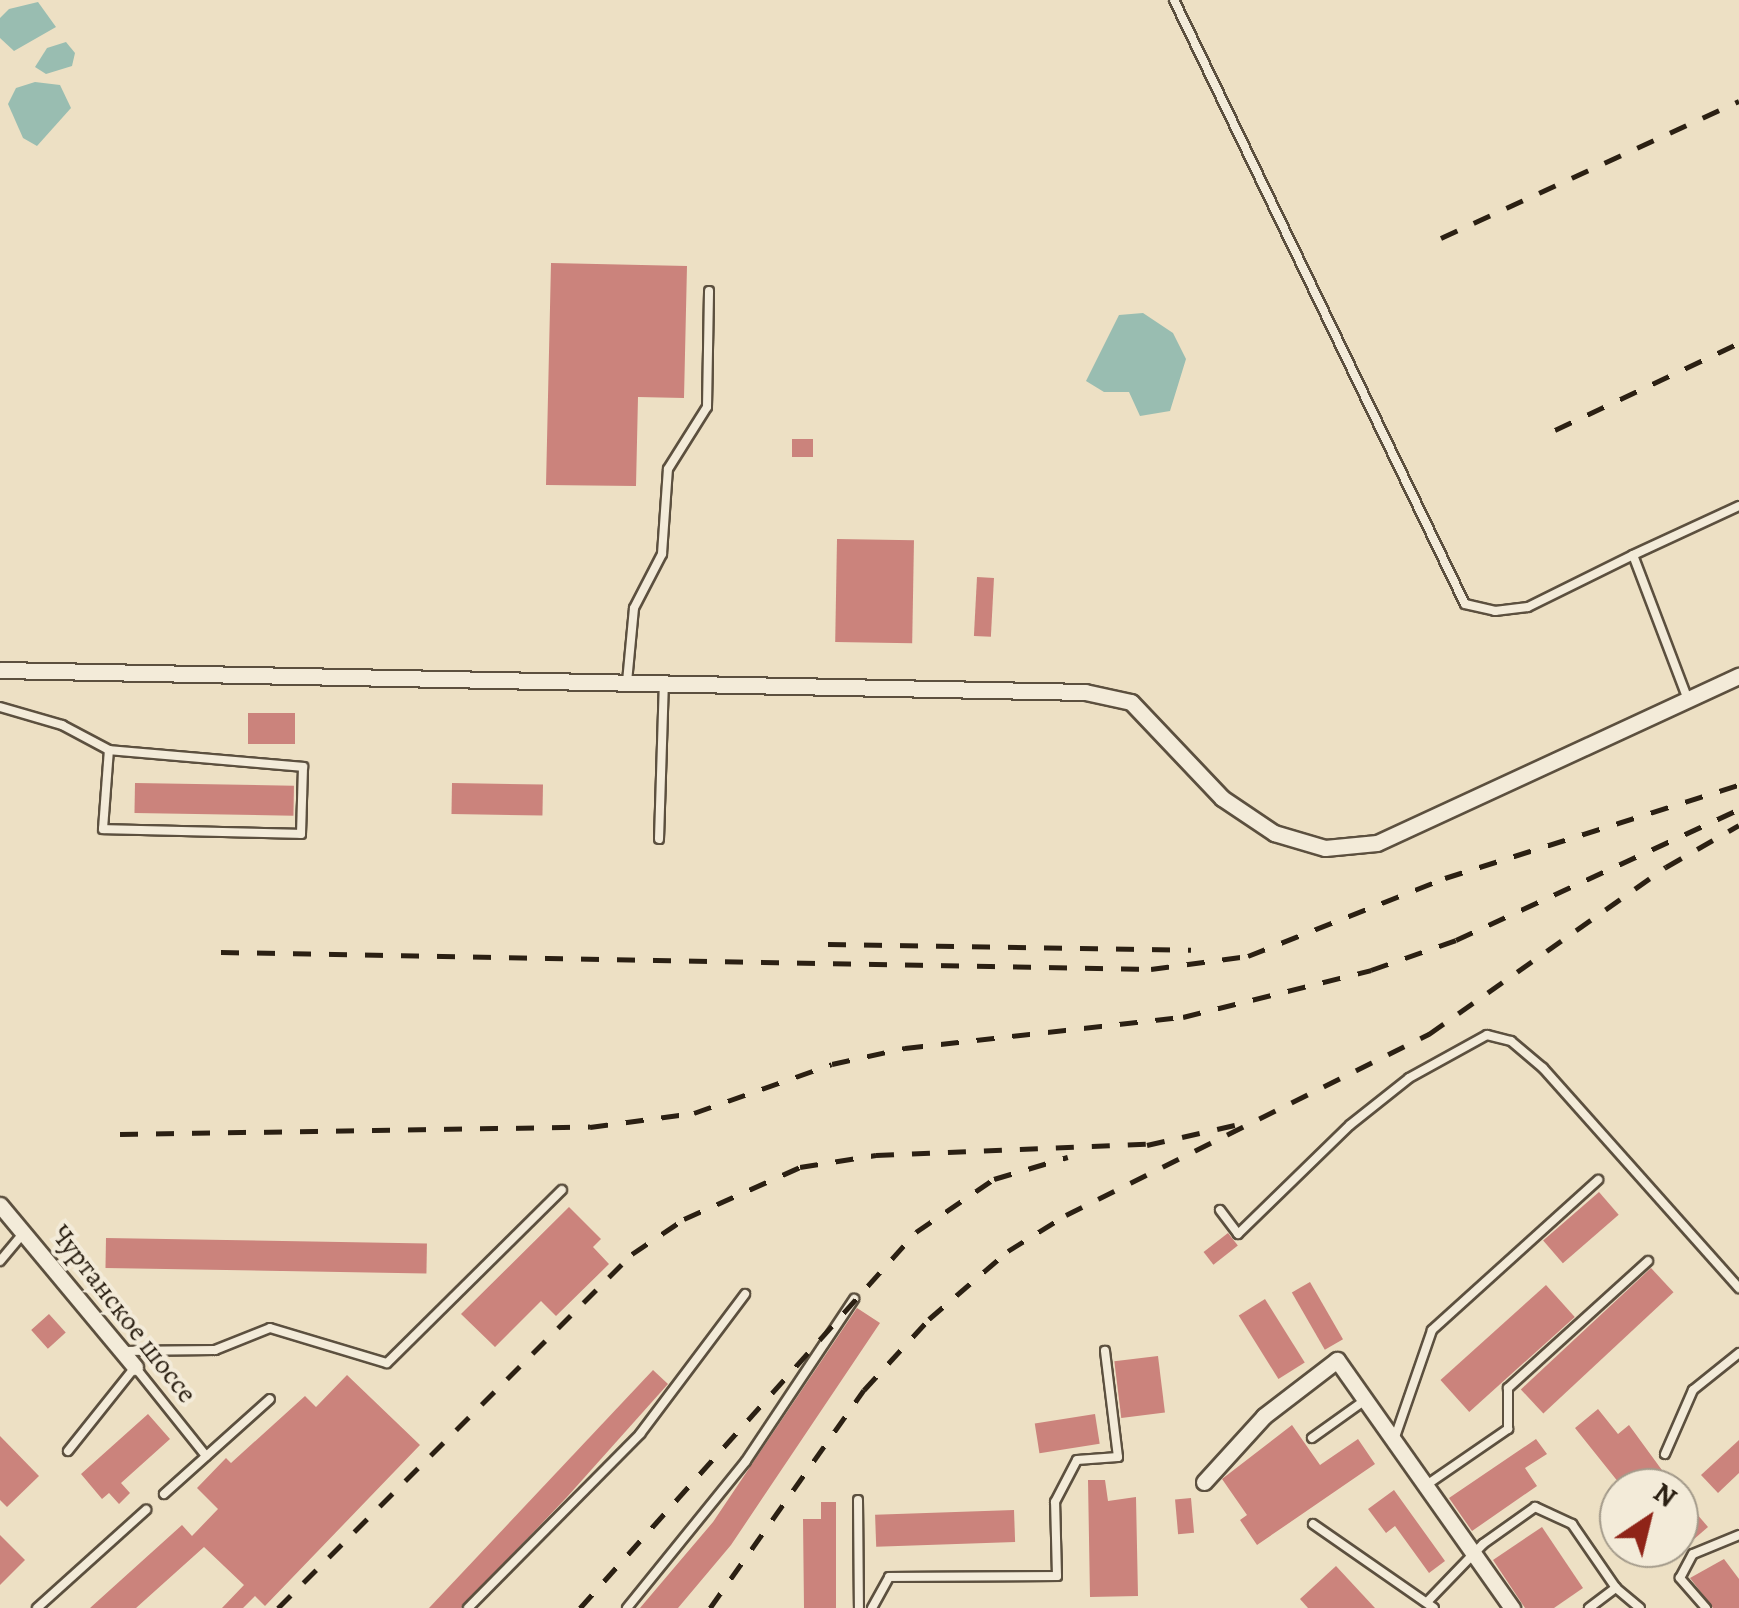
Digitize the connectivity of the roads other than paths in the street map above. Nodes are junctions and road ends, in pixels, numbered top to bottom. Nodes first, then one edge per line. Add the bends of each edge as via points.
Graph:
1 (1174, 0) edge
2 (709, 292) dead end
3 (1739, 506) edge
4 (1634, 555) junction
5 (0, 670) edge
6 (1739, 676) edge
7 (628, 682) junction
8 (664, 683) junction
9 (1688, 700) junction
10 (0, 707) edge
11 (109, 750) junction
12 (660, 839) dead end
13 (1598, 1180) dead end
14 (562, 1190) dead end
15 (0, 1205) edge
16 (1220, 1210) dead end
17 (26, 1231) junction
18 (0, 1261) edge
19 (1648, 1261) dead end
20 (1739, 1288) edge
21 (745, 1294) dead end
22 (854, 1299) dead end
23 (122, 1351) junction
24 (1105, 1351) dead end
25 (1739, 1353) edge
26 (135, 1368) junction
27 (270, 1399) dead end
28 (1365, 1400) junction
29 (1312, 1438) dead end
30 (1394, 1441) junction
31 (68, 1451) dead end
32 (1665, 1454) dead end
33 (206, 1456) junction
34 (1204, 1482) dead end
35 (1426, 1486) junction
36 (164, 1494) dead end
37 (858, 1500) dead end
38 (146, 1510) dead end
39 (1314, 1524) dead end
40 (1739, 1535) edge
41 (1474, 1554) junction
42 (1616, 1588) junction
43 (1432, 1604) edge
44 (37, 1608) edge
45 (468, 1608) edge
46 (627, 1608) edge
47 (858, 1608) edge
48 (872, 1608) edge
49 (1512, 1608) edge
50 (1589, 1608) edge
51 (1640, 1608) edge
52 (1706, 1608) edge

1 - 4 lane via 1465,604 1495,611 1528,607
2 - 7 lane via 707,406 668,469 662,554 634,608
3 - 4 lane
4 - 9 lane
5 - 7 street
6 - 9 street
7 - 8 street
8 - 9 street via 1085,692 1131,702 1222,798 1274,833 1325,848 1376,843
8 - 12 lane
10 - 11 lane via 62,725
11 - 11 lane via 303,767 301,834 103,829
13 - 30 lane via 1432,1330
14 - 23 lane via 387,1363 270,1328 215,1350
15 - 17 street, Чуртанское шоссе
16 - 20 lane via 1238,1234 1350,1124 1409,1078 1487,1035 1511,1041 1543,1068
17 - 18 lane
17 - 23 street, Чуртанское шоссе
19 - 35 lane via 1508,1388 1508,1430
21 - 45 lane via 640,1434
22 - 46 lane via 746,1461
23 - 26 street, Чуртанское шоссе
24 - 48 lane via 1118,1457 1076,1460 1055,1502 1058,1576 888,1578
25 - 32 lane via 1692,1390
26 - 31 lane
26 - 33 lane, Чуртанское шоссе
27 - 33 lane
28 - 29 lane
28 - 30 street
28 - 34 street via 1337,1360 1264,1416
30 - 35 street
33 - 36 lane
35 - 41 street
37 - 47 lane
38 - 44 lane
39 - 43 lane
40 - 52 lane via 1693,1554 1680,1578
41 - 42 lane via 1534,1507 1572,1524
41 - 43 lane
41 - 49 street
42 - 50 lane
42 - 51 lane

